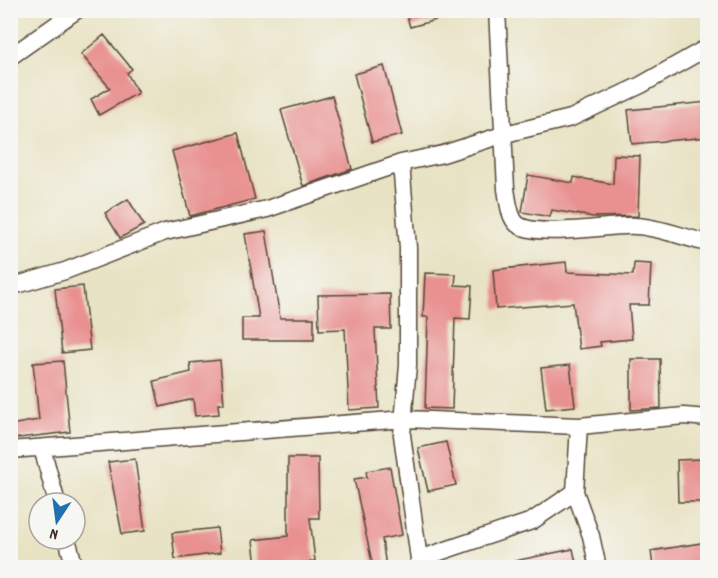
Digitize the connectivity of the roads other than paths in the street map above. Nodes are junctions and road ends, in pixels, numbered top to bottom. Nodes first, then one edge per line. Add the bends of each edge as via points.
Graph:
1 (77, 10) edge
2 (497, 10) edge
3 (708, 48) edge
4 (10, 57) edge
5 (505, 134) junction
6 (401, 163) junction
7 (708, 243) edge
8 (10, 287) edge
9 (405, 418) junction
10 (708, 418) edge
11 (579, 426) junction
12 (42, 448) junction
13 (10, 450) edge
14 (54, 491) edge
15 (575, 492) junction
16 (70, 551) edge
17 (418, 563) edge
18 (75, 567) edge
19 (598, 567) edge

1 - 4 street
2 - 5 street
3 - 5 street via 571,118
5 - 6 street
5 - 7 street via 506,189 516,223 529,229 555,230 637,226
6 - 8 street via 267,209 165,232 65,271
6 - 9 street via 408,248
9 - 11 street
9 - 12 street
9 - 17 street via 402,435
10 - 11 street via 684,416
11 - 15 street
12 - 13 street
12 - 14 street
15 - 17 street via 532,521
15 - 19 street
16 - 18 street

